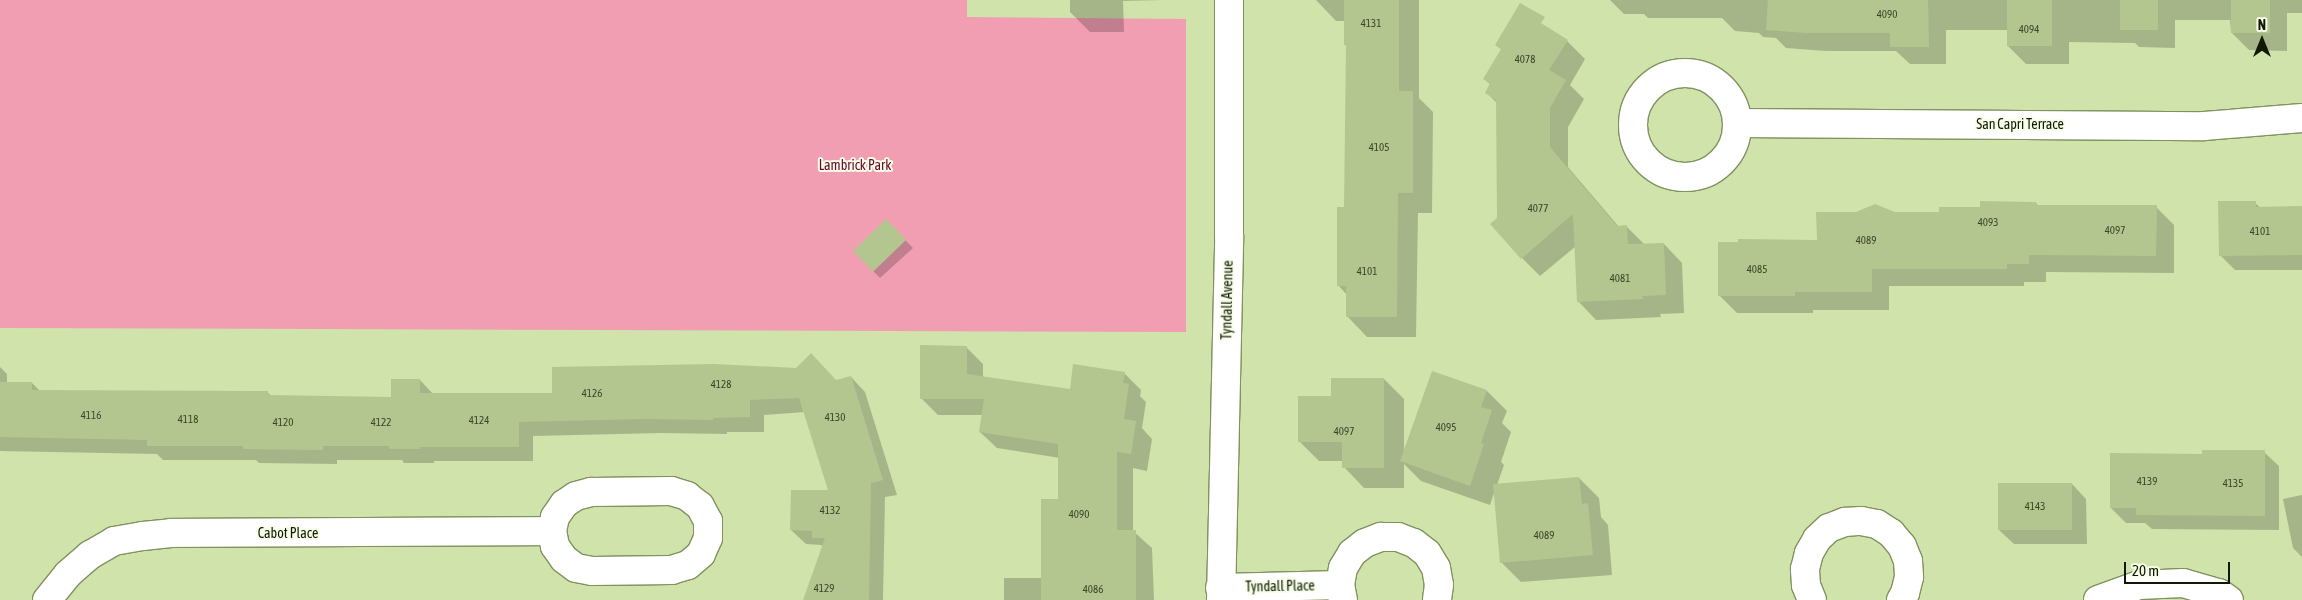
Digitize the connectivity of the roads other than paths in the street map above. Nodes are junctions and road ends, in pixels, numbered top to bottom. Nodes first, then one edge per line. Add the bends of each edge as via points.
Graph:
1 (1229, 0) edge
2 (2302, 118) edge
3 (1738, 123) dead end
4 (552, 531) junction
5 (1342, 592) edge
6 (1221, 594) edge
7 (1909, 598) edge
8 (47, 600) edge
9 (1437, 600) edge
10 (1812, 600) edge
11 (2098, 600) edge
12 (2228, 600) edge

1 - 6 street, Tyndall Avenue
2 - 3 street, San Capri Terrace via 2204,126
4 - 4 street via 555,546 576,568 592,571 672,570 688,566 701,554 708,538 708,521 700,506 687,496 671,492 590,492 564,504 555,517
4 - 8 street, Cabot Place via 171,533 142,536 114,541 90,555 68,574
5 - 6 street, Tyndall Place
5 - 9 street, Tyndall Place via 1344,568 1352,553 1381,537 1398,537 1428,553 1436,568
7 - 10 street via 1908,561 1902,546 1877,524 1853,521 1829,528 1809,553 1805,569 1806,586
11 - 12 street via 2139,585 2183,582 2219,593

